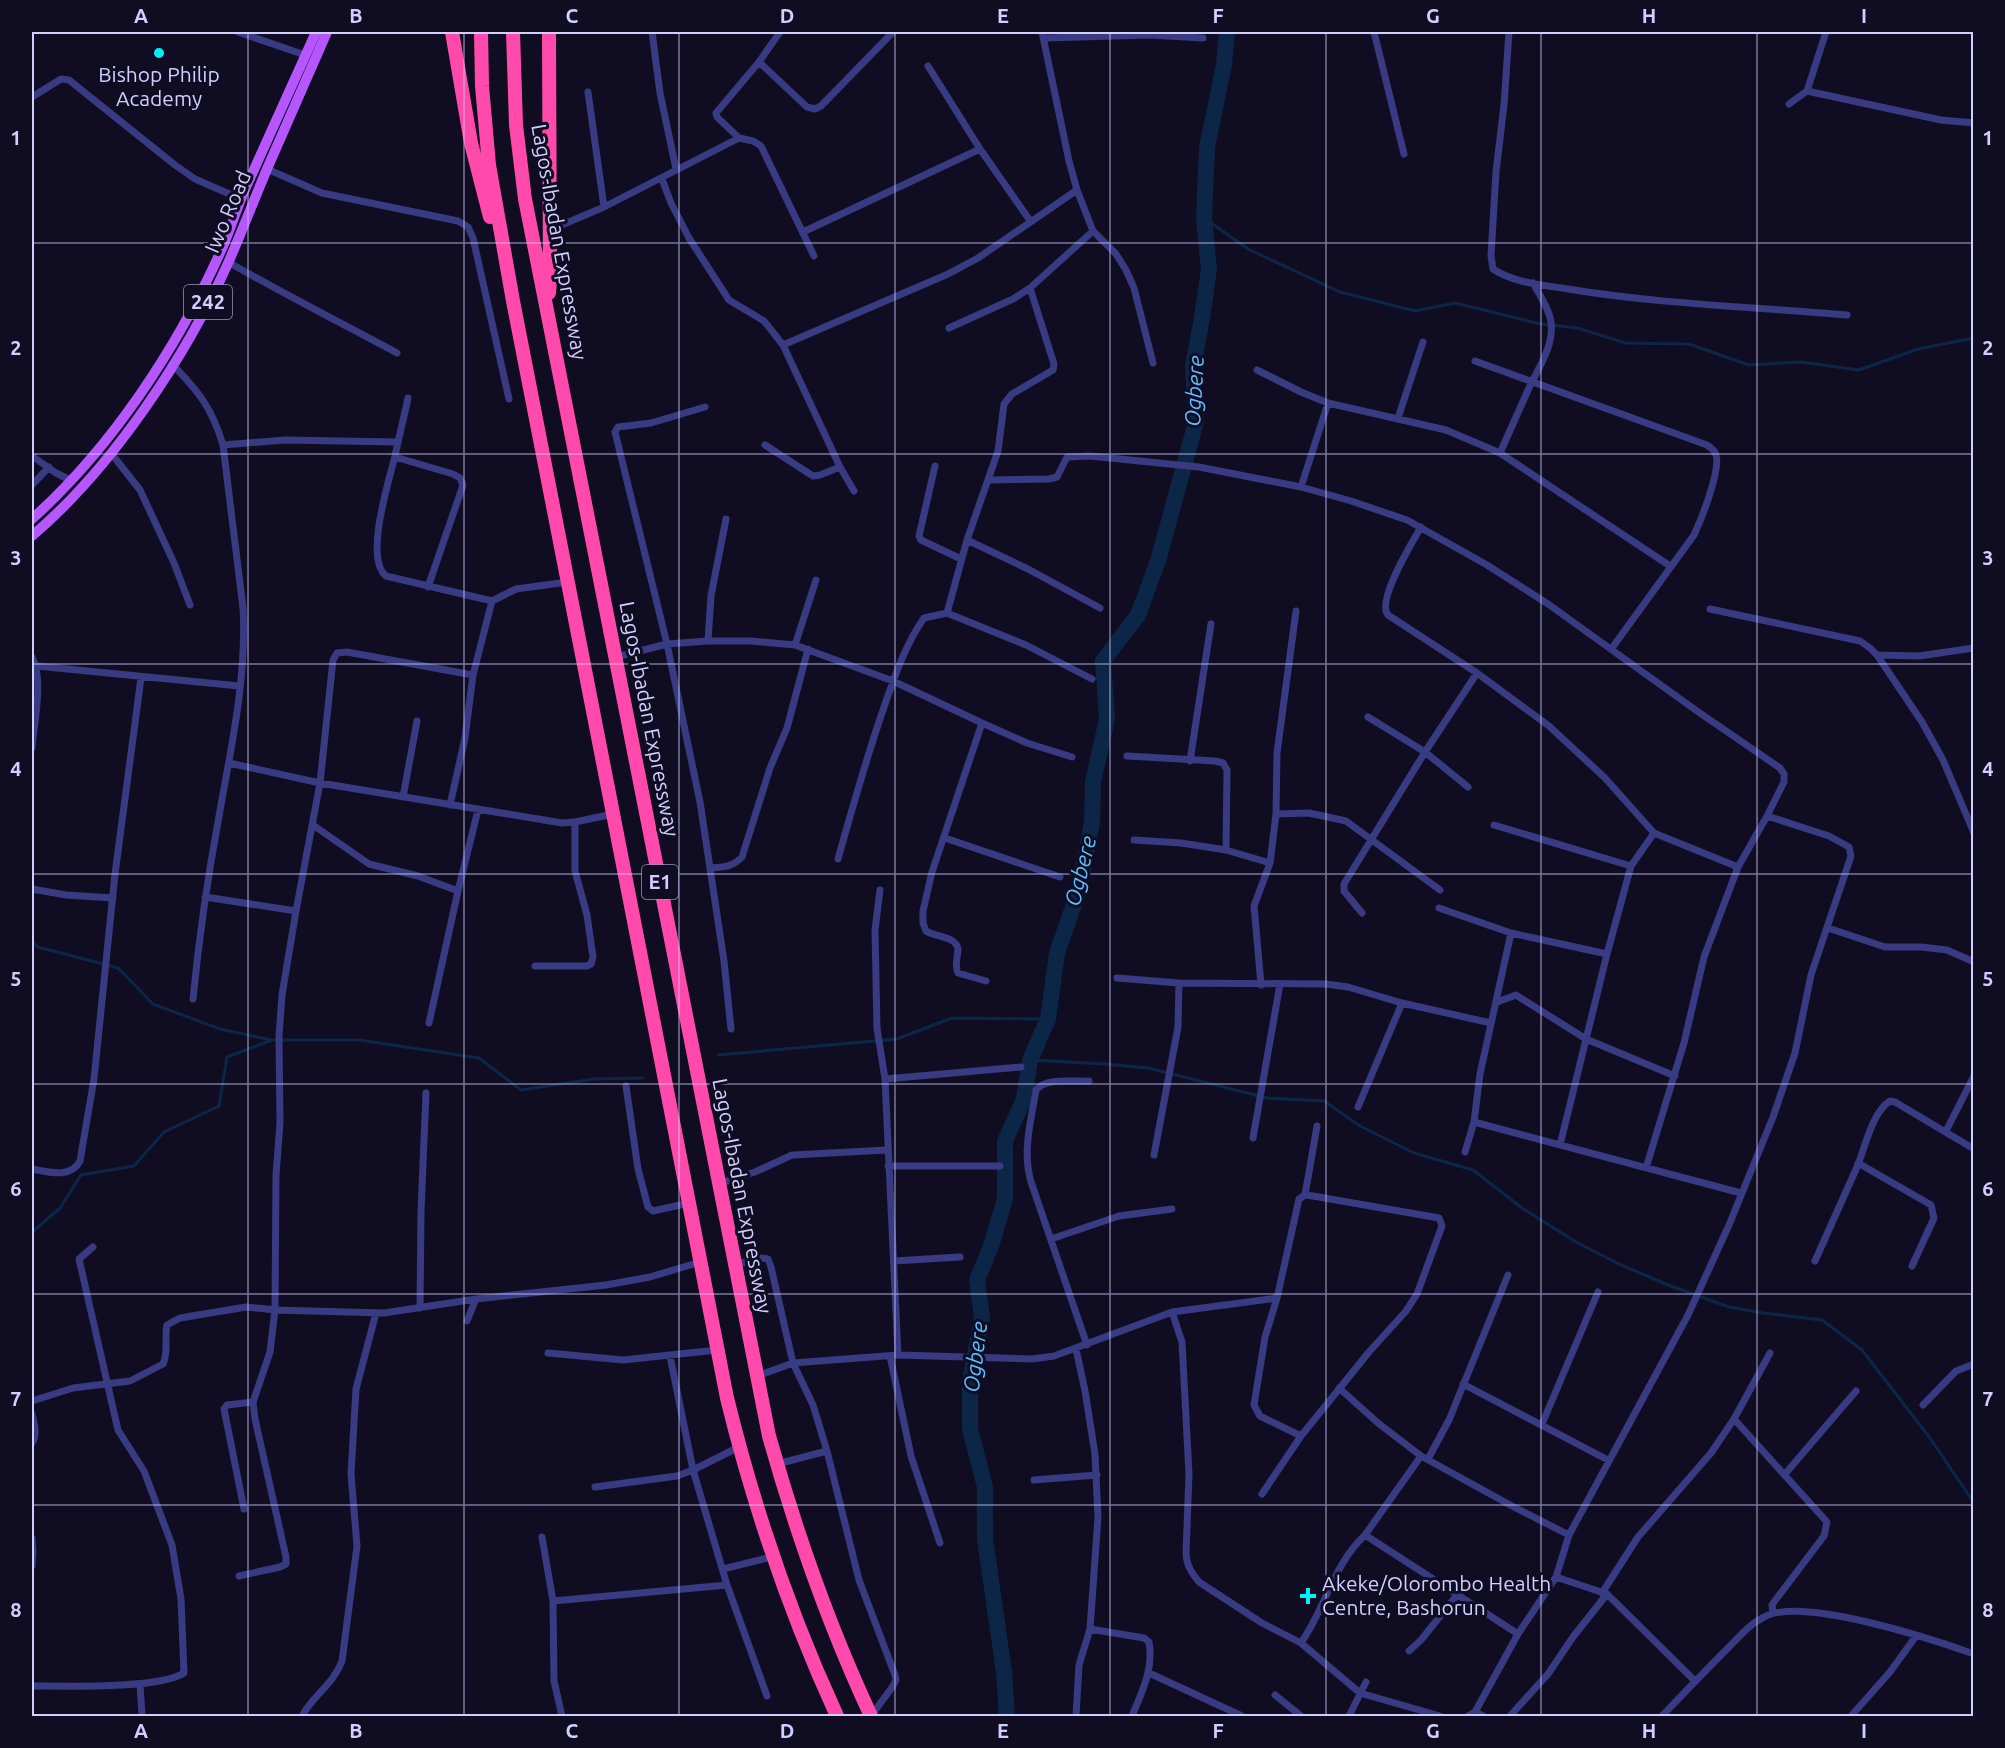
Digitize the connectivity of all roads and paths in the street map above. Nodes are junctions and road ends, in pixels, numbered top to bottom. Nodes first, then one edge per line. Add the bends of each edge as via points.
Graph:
1 (238, 32) edge
2 (316, 32) edge
3 (327, 32) edge
4 (453, 32) edge
5 (481, 32) edge
6 (513, 32) edge
7 (549, 32) edge
8 (652, 32) edge
9 (780, 32) edge
10 (893, 32) edge
11 (1374, 32) edge
12 (1509, 32) edge
13 (1826, 32) edge
14 (1043, 35) edge
15 (1203, 39) dead end
16 (305, 55) junction
17 (759, 62) junction
18 (928, 66) dead end
19 (1807, 91) junction
20 (588, 92) dead end
21 (32, 97) edge
22 (1789, 104) dead end
23 (1974, 123) edge
24 (739, 138) junction
25 (980, 149) junction
26 (1404, 154) dead end
27 (267, 169) junction
28 (676, 169) junction
29 (662, 179) junction
30 (1077, 190) junction
31 (241, 199) junction
32 (604, 207) junction
33 (1031, 222) junction
34 (549, 230) junction
35 (1093, 231) junction
36 (803, 232) junction
37 (814, 256) dead end
38 (228, 262) junction
39 (1533, 283) junction
40 (1029, 288) junction
41 (513, 301) junction
42 (547, 306) junction
43 (1847, 315) dead end
44 (949, 328) dead end
45 (1423, 342) dead end
46 (783, 345) junction
47 (397, 353) dead end
48 (1475, 361) dead end
49 (1153, 363) dead end
50 (172, 364) junction
51 (1257, 370) dead end
52 (1533, 381) junction
53 (408, 398) dead end
54 (509, 399) dead end
55 (1328, 403) junction
56 (705, 407) dead end
57 (1398, 418) junction
58 (398, 442) junction
59 (223, 445) junction
60 (765, 445) dead end
61 (111, 453) junction
62 (1500, 453) junction
63 (32, 456) edge
64 (395, 457) junction
65 (935, 466) dead end
66 (49, 467) junction
67 (840, 467) junction
68 (988, 480) junction
69 (72, 481) junction
70 (32, 485) edge
71 (1301, 487) junction
72 (854, 491) dead end
73 (32, 519) edge
74 (726, 519) dead end
75 (1421, 527) junction
76 (32, 536) edge
77 (967, 540) junction
78 (961, 559) junction
79 (1670, 566) junction
80 (816, 580) dead end
81 (568, 582) junction
82 (428, 587) junction
83 (492, 601) junction
84 (190, 605) dead end
85 (1100, 608) dead end
86 (1710, 609) dead end
87 (1296, 611) dead end
88 (947, 613) junction
89 (1211, 624) dead end
90 (708, 641) junction
91 (667, 644) junction
92 (795, 645) junction
93 (1612, 648) junction
94 (1974, 648) edge
95 (808, 649) junction
96 (1877, 655) junction
97 (32, 657) edge
98 (616, 657) junction
99 (37, 666) junction
100 (1477, 673) junction
101 (473, 675) junction
102 (141, 678) junction
103 (1092, 679) dead end
104 (893, 681) junction
105 (239, 686) junction
106 (1368, 717) dead end
107 (417, 721) dead end
108 (982, 723) junction
109 (32, 748) edge
110 (1425, 752) junction
111 (1126, 756) dead end
112 (1072, 758) dead end
113 (1190, 761) junction
114 (230, 763) junction
115 (320, 783) junction
116 (1468, 787) dead end
117 (403, 797) junction
118 (450, 805) junction
119 (478, 810) junction
120 (613, 814) junction
121 (1276, 814) junction
122 (1767, 816) junction
123 (575, 822) junction
124 (313, 825) junction
125 (1494, 825) dead end
126 (1654, 833) junction
127 (1974, 833) edge
128 (945, 838) junction
129 (1134, 840) dead end
130 (1372, 840) junction
131 (1226, 850) junction
132 (838, 859) dead end
133 (1270, 863) junction
134 (1631, 866) junction
135 (1738, 867) junction
136 (710, 868) junction
137 (1060, 878) dead end
138 (32, 890) edge
139 (880, 890) dead end
140 (1440, 890) dead end
141 (458, 891) junction
142 (205, 897) junction
143 (113, 898) junction
144 (1438, 908) dead end
145 (296, 911) junction
146 (1362, 913) dead end
147 (1828, 928) junction
148 (1511, 933) junction
149 (1607, 954) junction
150 (1974, 962) edge
151 (535, 966) dead end
152 (1117, 978) dead end
153 (986, 981) dead end
154 (1179, 983) junction
155 (1280, 984) junction
156 (1261, 985) junction
157 (193, 999) dead end
158 (1497, 1002) junction
159 (1402, 1003) junction
160 (429, 1023) dead end
161 (1491, 1023) junction
162 (731, 1029) dead end
163 (1586, 1039) junction
164 (1021, 1067) dead end
165 (1675, 1076) junction
166 (1974, 1076) edge
167 (885, 1079) junction
168 (1089, 1081) dead end
169 (626, 1086) dead end
170 (426, 1093) dead end
171 (1358, 1107) dead end
172 (1474, 1122) junction
173 (1317, 1126) dead end
174 (1946, 1131) junction
175 (1253, 1138) dead end
176 (1560, 1145) junction
177 (1974, 1149) edge
178 (887, 1150) junction
179 (1465, 1152) dead end
180 (1154, 1155) dead end
181 (1858, 1163) junction
182 (888, 1166) junction
183 (1000, 1166) dead end
184 (1646, 1168) junction
185 (32, 1169) edge
186 (718, 1184) junction
187 (1742, 1193) junction
188 (1305, 1195) junction
189 (689, 1203) junction
190 (1172, 1209) dead end
191 (1051, 1239) junction
192 (93, 1247) dead end
193 (960, 1257) dead end
194 (894, 1261) junction
195 (1815, 1261) dead end
196 (700, 1262) junction
197 (734, 1265) junction
198 (1912, 1266) dead end
199 (1508, 1275) dead end
200 (1598, 1292) dead end
201 (1277, 1298) junction
202 (476, 1299) junction
203 (420, 1308) junction
204 (275, 1310) junction
205 (1172, 1312) junction
206 (376, 1313) junction
207 (467, 1322) dead end
208 (1087, 1345) junction
209 (1076, 1349) junction
210 (717, 1350) junction
211 (548, 1353) dead end
212 (1770, 1353) dead end
213 (670, 1356) junction
214 (894, 1356) junction
215 (793, 1364) junction
216 (1974, 1364) edge
217 (757, 1376) junction
218 (107, 1384) junction
219 (1463, 1384) junction
220 (1339, 1388) junction
221 (1856, 1391) dead end
222 (32, 1401) edge
223 (253, 1402) junction
224 (1923, 1405) dead end
225 (32, 1414) edge
226 (1734, 1419) junction
227 (1542, 1424) junction
228 (1301, 1436) junction
229 (32, 1443) edge
230 (739, 1447) junction
231 (827, 1451) junction
232 (1424, 1457) junction
233 (1608, 1460) junction
234 (777, 1464) junction
235 (693, 1470) junction
236 (1785, 1474) junction
237 (1097, 1475) junction
238 (1034, 1480) dead end
239 (595, 1487) dead end
240 (1262, 1494) dead end
241 (244, 1509) dead end
242 (1365, 1535) junction
243 (1569, 1535) junction
244 (542, 1537) dead end
245 (32, 1538) edge
246 (940, 1543) dead end
247 (772, 1557) junction
248 (32, 1563) edge
249 (723, 1569) junction
250 (239, 1576) dead end
251 (1556, 1576) junction
252 (727, 1585) junction
253 (1605, 1593) junction
254 (1457, 1595) junction
255 (553, 1601) junction
256 (1773, 1612) junction
257 (1090, 1629) junction
258 (1518, 1634) junction
259 (1916, 1636) junction
260 (1301, 1642) junction
261 (1409, 1651) dead end
262 (1974, 1654) edge
263 (1149, 1673) junction
264 (1695, 1681) junction
265 (1366, 1682) dead end
266 (140, 1684) junction
267 (32, 1686) edge
268 (1360, 1693) junction
269 (1275, 1695) dead end
270 (767, 1696) dead end
271 (1475, 1712) junction
272 (142, 1716) edge
273 (302, 1716) edge
274 (562, 1716) edge
275 (837, 1716) edge
276 (871, 1716) edge
277 (1076, 1716) edge
278 (1132, 1716) edge
279 (1242, 1716) edge
280 (1301, 1716) edge
281 (1348, 1716) edge
282 (1440, 1716) edge
283 (1468, 1716) edge
284 (1483, 1716) edge
285 (1510, 1716) edge
286 (1662, 1716) edge
287 (1851, 1716) edge

1 - 16 street
2 - 16 main road, Iwo Road
3 - 27 main road, Iwo Road / 242
4 - 41 highway via 471,143
5 - 41 highway, E1 via 489,165
6 - 42 highway, Lagos-Ibadan Expressway / E1 via 516,125 525,199
7 - 34 highway
8 - 28 street
9 - 17 street
10 - 17 street via 814,109 807,107
11 - 26 street
12 - 39 street via 1491,256 1493,269
13 - 19 street
14 - 15 street
14 - 30 street
16 - 31 main road, Iwo Road
17 - 24 street via 716,113
18 - 25 street
19 - 22 street
19 - 23 street via 1941,120
20 - 32 street
21 - 31 street via 61,79 69,80 195,179
24 - 28 street
24 - 36 street via 761,146
25 - 33 street
25 - 36 street
27 - 38 main road, Iwo Road / 242
27 - 54 street via 322,194 468,226
28 - 29 street
29 - 32 street
29 - 46 street via 693,246 729,300 764,321
30 - 33 street
30 - 35 street
31 - 69 main road, Iwo Road via 220,254 166,354 113,432
32 - 34 street
33 - 46 street via 948,274
34 - 42 highway
35 - 40 street
35 - 49 street via 1126,270
36 - 37 street
38 - 47 street
38 - 50 main road, Iwo Road / 242
39 - 43 street via 1653,300
39 - 52 street via 1548,310 1551,326 1544,360
40 - 44 street
40 - 68 street via 1053,370 1007,398 998,451
41 - 81 highway, E1
42 - 98 highway, Lagos-Ibadan Expressway / E1
45 - 57 street
46 - 67 street
48 - 52 street
50 - 59 street via 205,402 216,420
50 - 61 main road, Iwo Road / 242
51 - 55 street
52 - 62 street
52 - 79 street via 1713,450 1716,471 1701,521
53 - 58 street
55 - 57 street
55 - 71 street
56 - 91 street via 651,423 618,427 615,432
57 - 62 street via 1446,430
58 - 59 street via 285,440
58 - 64 street
59 - 105 street via 243,608
60 - 67 street via 813,476
61 - 76 main road, Iwo Road / 242
61 - 84 street via 140,490
62 - 79 street
63 - 66 street
64 - 82 street via 379,526 380,572
64 - 82 street via 453,474 463,485
65 - 78 street via 919,536
66 - 69 street
66 - 70 street
67 - 72 street
68 - 71 street via 1058,477 1067,457 1090,456 1199,467
68 - 77 street
69 - 73 main road, Iwo Road
71 - 75 street via 1392,513
74 - 90 street via 711,596
75 - 93 street via 1486,564
75 - 100 street via 1384,603 1385,611
77 - 78 street
77 - 85 street
78 - 88 street
79 - 93 street
80 - 92 street
81 - 83 street via 516,589
81 - 120 highway, E1
82 - 83 street
83 - 101 street
86 - 96 street via 1860,641
87 - 121 street via 1277,753
88 - 103 street via 1026,645
88 - 104 street via 924,618
89 - 113 street
90 - 91 street
90 - 92 street
91 - 98 street
91 - 136 street
92 - 95 street
93 - 122 street via 1780,768 1784,782
94 - 96 street via 1919,656
95 - 104 street
95 - 136 street via 787,728 742,857 727,867
96 - 127 street via 1943,760
97 - 99 street
98 - 186 highway, Lagos-Ibadan Expressway / E1
99 - 102 street
99 - 109 street
100 - 110 street
100 - 126 street via 1549,726 1605,778
101 - 115 street via 337,653 333,660
101 - 118 street via 465,738
102 - 105 street
102 - 143 street
104 - 108 street
104 - 132 street via 865,761
105 - 114 street
106 - 110 street
107 - 117 street
108 - 112 street
108 - 128 street
110 - 116 street
110 - 130 street
111 - 113 street
113 - 131 street via 1215,761 1223,763 1227,770
114 - 115 street
114 - 142 street
115 - 117 street
115 - 124 street
117 - 118 street
118 - 119 street
119 - 123 street
119 - 141 street
120 - 123 street
120 - 189 highway, E1
121 - 130 street via 1309,813 1346,821
121 - 133 street
122 - 135 street
122 - 147 street via 1829,836 1849,848 1851,856
123 - 151 street via 575,871 593,957 587,966
124 - 141 street via 369,864
124 - 145 street
125 - 134 street
126 - 134 street
126 - 135 street
128 - 137 street
128 - 153 street via 932,872 923,923 930,933 957,944 958,973
129 - 131 street
130 - 140 street
130 - 146 street via 1344,884 1344,891
131 - 133 street
133 - 156 street via 1254,906
134 - 149 street
135 - 165 street via 1704,957
136 - 162 street
138 - 143 street
139 - 167 street via 875,930 877,1028
141 - 160 street
142 - 145 street
142 - 157 street
143 - 185 street via 94,1079 80,1161 77,1168 68,1172
144 - 148 street
145 - 204 street via 279,1036
147 - 150 street via 1885,947 1947,950
147 - 187 street via 1811,975 1795,1053
148 - 149 street
148 - 158 street
149 - 163 street
152 - 154 street
154 - 156 street
154 - 180 street via 1178,1027
155 - 156 street
155 - 159 street via 1348,987
155 - 175 street
158 - 161 street
158 - 163 street via 1516,995
159 - 161 street
159 - 171 street
161 - 172 street
163 - 165 street
163 - 176 street
164 - 167 street
165 - 184 street
166 - 174 street
167 - 178 street
168 - 191 street via 1047,1083 1036,1090 1026,1166
169 - 189 street via 638,1169 648,1207 653,1211
170 - 203 street
172 - 176 street
172 - 179 street
173 - 188 street
174 - 177 street
174 - 181 street via 1890,1101 1871,1128
176 - 184 street
178 - 182 street
178 - 186 street via 792,1155
181 - 195 street
181 - 198 street via 1931,1205 1934,1218
182 - 183 street
182 - 194 street
184 - 187 street
186 - 197 highway, Lagos-Ibadan Expressway / E1
187 - 233 street via 1688,1316
188 - 201 street via 1299,1199
188 - 220 street via 1439,1218 1442,1223 1417,1294
189 - 196 highway, E1
190 - 191 street via 1119,1216
191 - 208 street
192 - 218 street via 79,1259
193 - 194 street
194 - 214 street
196 - 202 street via 606,1285
196 - 210 highway, E1
197 - 215 street via 768,1259
197 - 217 highway, Lagos-Ibadan Expressway / E1
199 - 219 street
200 - 227 street
201 - 205 street
201 - 228 street via 1265,1337 1254,1405 1260,1416
202 - 203 street
202 - 207 street
203 - 206 street
204 - 206 street
204 - 218 street via 246,1307 172,1321 167,1325 163,1364 130,1381
204 - 223 street via 270,1352
205 - 208 street
205 - 260 street via 1182,1342 1189,1474 1187,1565 1199,1582 1262,1623
206 - 273 street via 356,1389 351,1474 357,1546 342,1661 328,1686
208 - 209 street
209 - 214 street via 1032,1359
209 - 237 street
210 - 213 street
210 - 230 highway, E1
211 - 213 street via 623,1360
212 - 226 street
213 - 235 street
214 - 215 street
214 - 246 street via 911,1456
215 - 217 street
215 - 231 street via 813,1405
216 - 224 street via 1956,1371
217 - 234 highway, Lagos-Ibadan Expressway / E1
218 - 222 street via 73,1388
218 - 266 street via 118,1430 144,1471 172,1545 181,1599 184,1672
219 - 227 street
219 - 232 street via 1449,1420
220 - 228 street
220 - 232 street
221 - 236 street
223 - 241 street via 227,1405 224,1409
223 - 250 street via 286,1564
225 - 229 street via 36,1432
226 - 236 street
226 - 253 street via 1638,1537
227 - 233 street
228 - 240 street
230 - 235 street
230 - 247 highway, E1
231 - 234 street
231 - 276 street via 859,1580 896,1680
232 - 242 street
232 - 243 street
233 - 243 street
234 - 276 highway, Lagos-Ibadan Expressway / E1 via 825,1611
235 - 239 street via 677,1476
235 - 249 street
236 - 256 street via 1825,1518 1827,1526 1824,1536 1772,1605
237 - 238 street
237 - 257 street
242 - 254 street
242 - 260 street via 1339,1567 1314,1625
243 - 251 street
244 - 255 street
245 - 248 street
247 - 249 street
247 - 275 highway, E1
249 - 252 street
251 - 253 street
251 - 258 street
252 - 255 street
252 - 270 street
253 - 264 street
253 - 285 street via 1548,1674
254 - 258 street
254 - 261 street
255 - 274 street via 554,1681
256 - 259 street via 1829,1613
256 - 264 street via 1752,1624
257 - 263 street via 1144,1638 1149,1642
257 - 277 street via 1079,1665
258 - 271 street
259 - 262 street
259 - 287 street
260 - 268 street
263 - 278 street
263 - 279 street
264 - 286 street
265 - 268 street
266 - 267 street
266 - 272 street
268 - 281 street
268 - 282 street
269 - 280 street
271 - 283 street
271 - 284 street

